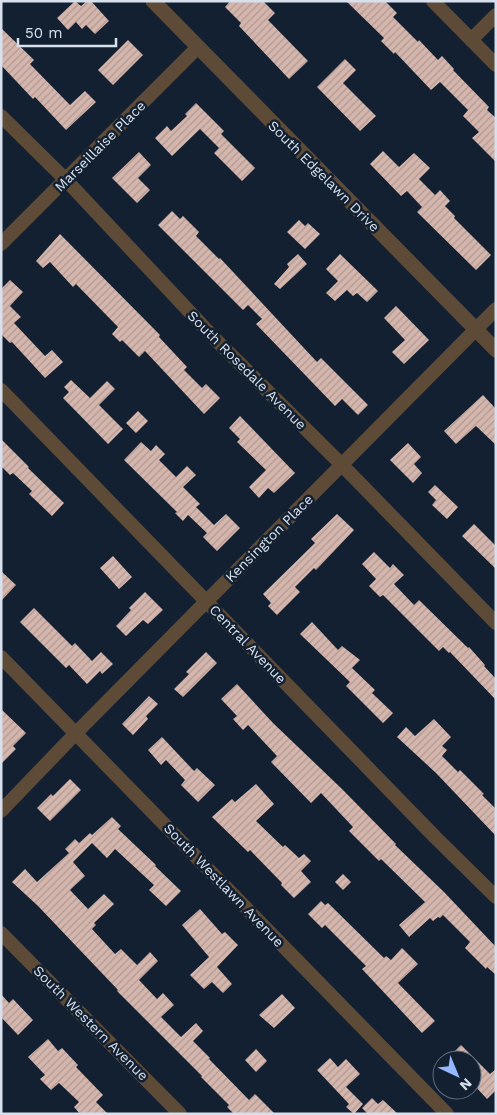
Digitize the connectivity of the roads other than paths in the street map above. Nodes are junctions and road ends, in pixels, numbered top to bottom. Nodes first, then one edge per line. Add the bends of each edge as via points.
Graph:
1 (153, 1) edge
2 (432, 1) edge
3 (496, 15) edge
4 (471, 40) junction
5 (198, 47) junction
6 (496, 65) edge
7 (1, 116) edge
8 (66, 180) junction
9 (1, 244) edge
10 (496, 309) edge
11 (475, 329) junction
12 (496, 350) edge
13 (1, 390) edge
14 (341, 464) junction
15 (207, 601) junction
16 (496, 623) edge
17 (1, 657) edge
18 (76, 733) junction
19 (1, 811) edge
20 (496, 897) edge
21 (1, 933) edge
22 (180, 1114) edge
23 (447, 1114) edge

1 - 5 street, South Edgelawn Drive
2 - 4 street
3 - 4 street
4 - 6 street
5 - 8 street, Marseillaise Place
5 - 11 street, South Edgelawn Drive
7 - 8 street, South Rosedale Avenue
8 - 9 street, Marseillaise Place
8 - 14 street, South Rosedale Avenue via 216,340
10 - 11 street, Kensington Place
11 - 12 street, South Edgelawn Drive
11 - 14 street, Kensington Place
13 - 15 street, Central Avenue
14 - 15 street, Kensington Place
14 - 16 street, South Rosedale Avenue
15 - 18 street, Kensington Place
15 - 20 street, Central Avenue
17 - 18 street, South Westlawn Avenue
18 - 19 street, Kensington Place
18 - 23 street, South Westlawn Avenue
21 - 22 street, South Western Avenue

